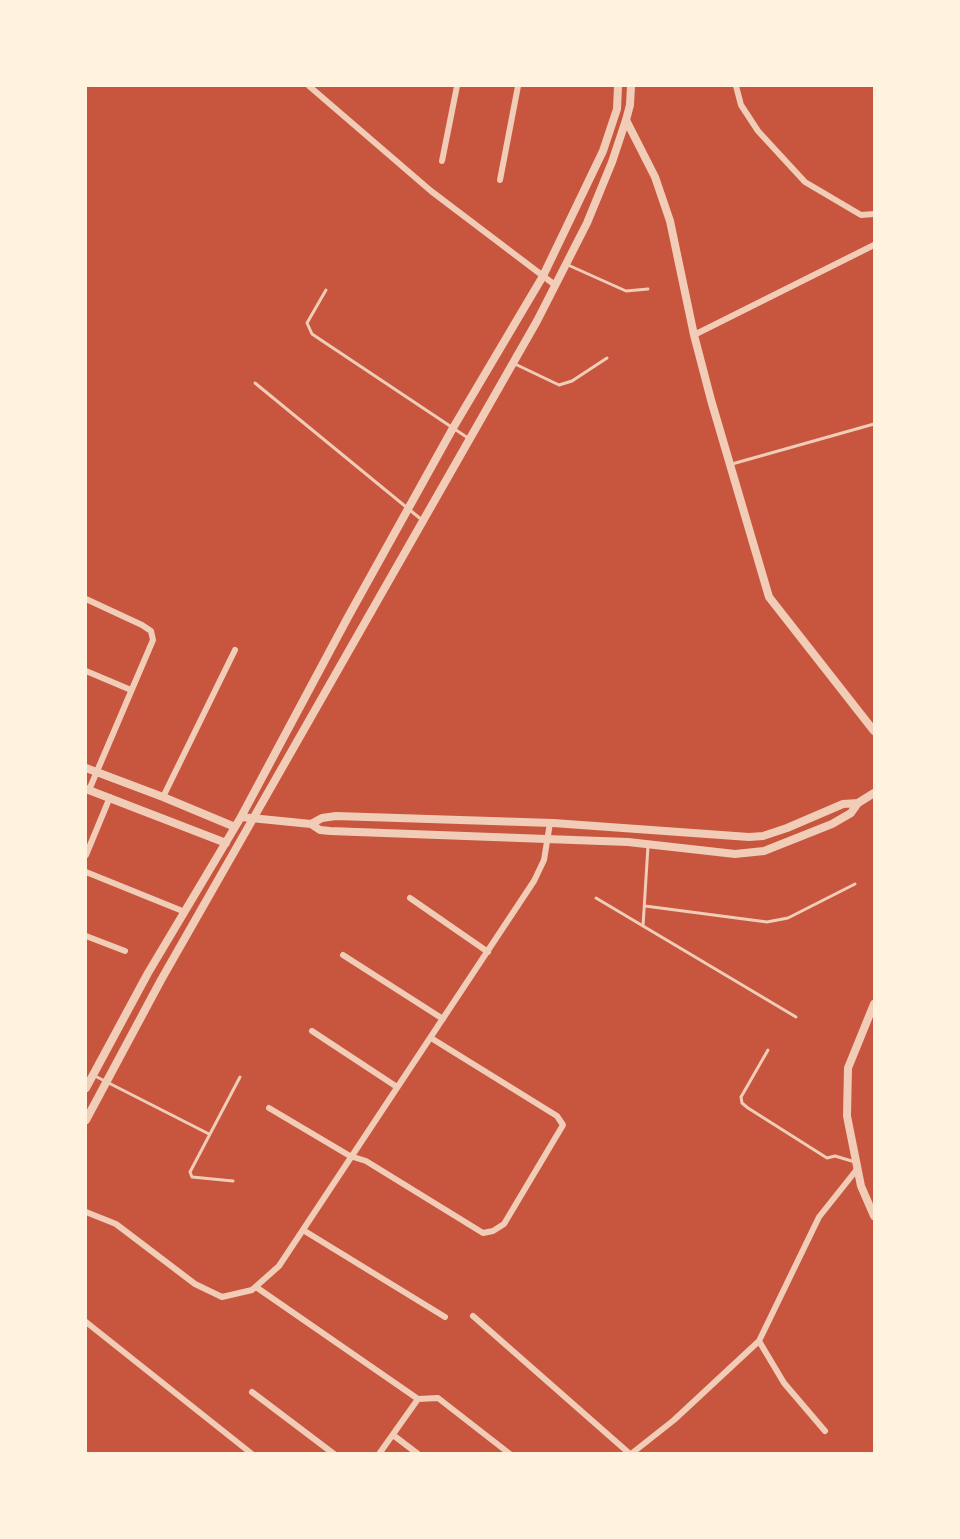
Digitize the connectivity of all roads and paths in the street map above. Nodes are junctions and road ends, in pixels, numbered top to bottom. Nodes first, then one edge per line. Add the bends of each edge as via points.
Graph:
1 (309, 86) edge
2 (457, 86) edge
3 (518, 86) edge
4 (618, 86) edge
5 (631, 86) edge
6 (736, 86) edge
7 (617, 110) junction
8 (626, 120) junction
9 (442, 161) dead end
10 (500, 180) dead end
11 (874, 214) edge
12 (874, 245) edge
13 (566, 264) junction
14 (543, 276) junction
15 (555, 285) junction
16 (648, 289) dead end
17 (326, 290) dead end
18 (693, 335) junction
19 (607, 358) dead end
20 (513, 363) junction
21 (255, 383) dead end
22 (874, 424) edge
23 (453, 428) junction
24 (469, 439) junction
25 (730, 465) junction
26 (409, 509) junction
27 (424, 521) junction
28 (86, 599) edge
29 (235, 650) dead end
30 (86, 671) edge
31 (132, 690) junction
32 (874, 731) edge
33 (86, 768) edge
34 (97, 773) junction
35 (87, 789) edge
36 (874, 793) edge
37 (110, 796) junction
38 (164, 797) junction
39 (858, 803) junction
40 (241, 817) junction
41 (254, 819) junction
42 (550, 823) junction
43 (311, 824) junction
44 (235, 827) junction
45 (549, 838) junction
46 (226, 843) junction
47 (648, 844) junction
48 (86, 855) edge
49 (86, 872) edge
50 (855, 884) dead end
51 (410, 898) dead end
52 (596, 898) dead end
53 (645, 906) junction
54 (185, 912) junction
55 (643, 926) junction
56 (86, 936) edge
57 (125, 951) dead end
58 (488, 952) junction
59 (343, 955) dead end
60 (874, 1004) edge
61 (796, 1017) dead end
62 (443, 1019) junction
63 (312, 1031) dead end
64 (431, 1038) junction
65 (768, 1050) dead end
66 (93, 1075) junction
67 (240, 1077) dead end
68 (106, 1082) junction
69 (397, 1086) junction
70 (86, 1088) edge
71 (269, 1108) dead end
72 (86, 1120) edge
73 (209, 1134) junction
74 (350, 1156) junction
75 (857, 1166) junction
76 (233, 1181) dead end
77 (86, 1212) edge
78 (874, 1216) edge
79 (303, 1230) junction
80 (256, 1287) junction
81 (473, 1316) dead end
82 (445, 1317) dead end
83 (86, 1322) edge
84 (759, 1341) junction
85 (252, 1392) dead end
86 (418, 1399) junction
87 (825, 1431) dead end
88 (393, 1435) junction
89 (252, 1454) edge
90 (334, 1454) edge
91 (379, 1454) edge
92 (418, 1454) edge
93 (510, 1454) edge
94 (630, 1454) edge

1 - 14 street via 431,191
2 - 9 street
3 - 10 street
4 - 7 street
5 - 8 street
6 - 11 street via 741,105 758,131 805,182 861,215
7 - 8 street
7 - 14 street via 603,151
8 - 13 street via 612,162
8 - 18 street via 655,177 670,221
12 - 18 street
13 - 15 street
13 - 16 lane via 626,291
14 - 15 street
14 - 23 street
15 - 20 street
17 - 23 lane via 307,323 312,334
18 - 25 street
19 - 20 lane via 559,385
20 - 24 street
21 - 26 lane
22 - 25 lane
23 - 24 lane
23 - 26 street
24 - 27 street
25 - 32 street via 769,597
26 - 27 lane
26 - 40 street
27 - 41 street
28 - 31 street via 151,631 153,639
29 - 38 street
30 - 31 street
31 - 34 street
33 - 34 street
34 - 35 street
34 - 38 street
35 - 37 street
36 - 39 street
37 - 46 street
37 - 48 street
38 - 44 street
39 - 42 street via 843,804 787,828 749,837
39 - 47 street via 851,813 832,824 764,851 735,854
40 - 41 street
40 - 44 street
41 - 43 street
41 - 68 street
42 - 43 street via 336,816
42 - 45 street
43 - 45 street via 330,831
44 - 46 street
45 - 47 street
45 - 58 street via 537,875
46 - 54 street
47 - 53 lane
49 - 54 street
50 - 53 lane via 788,918 767,922
51 - 58 street
52 - 55 lane
53 - 55 lane
54 - 66 street
55 - 61 lane
56 - 57 street
58 - 62 street
59 - 62 street
60 - 75 street via 848,1068 847,1116
62 - 64 street
63 - 69 street
64 - 69 street
64 - 74 street via 557,1116 563,1125 504,1224 483,1233 366,1161
65 - 75 lane via 741,1096 742,1103 827,1158 835,1156
66 - 68 lane
66 - 70 street
67 - 73 lane
68 - 72 street
68 - 73 lane
69 - 74 street
71 - 74 street
73 - 76 lane via 191,1175
74 - 79 street
75 - 78 street
75 - 84 street via 819,1218
77 - 80 street via 116,1224 195,1284 222,1297
79 - 80 street via 279,1266
79 - 82 street
80 - 86 street
81 - 94 street
83 - 89 street
84 - 87 street via 784,1383
84 - 94 street via 674,1420
85 - 90 street
86 - 88 street
86 - 93 street via 438,1398
88 - 91 street
88 - 92 street

